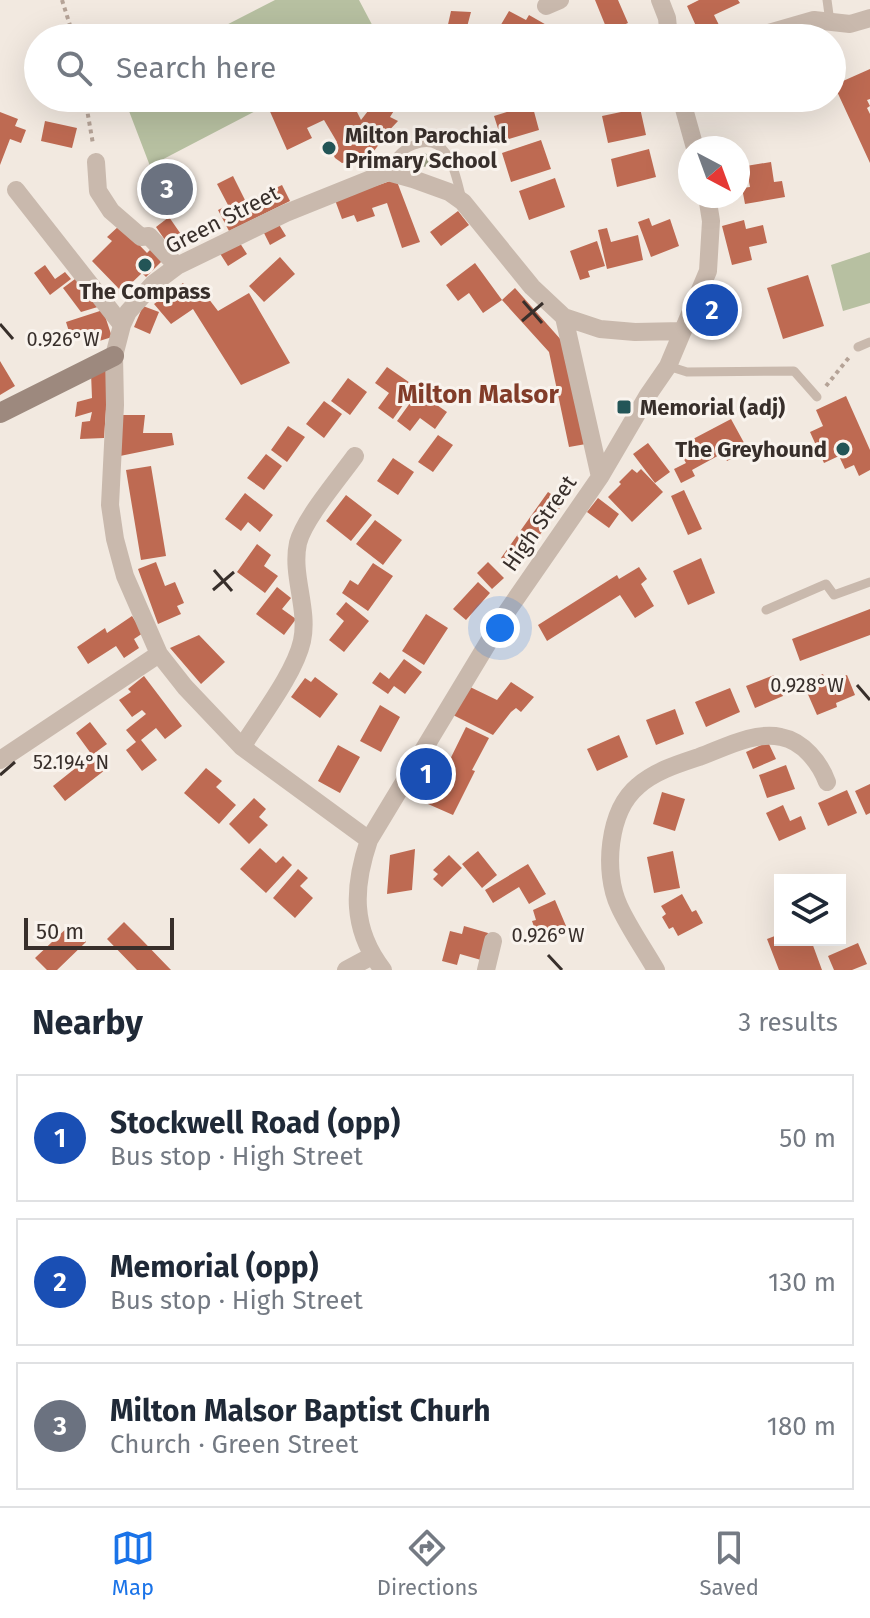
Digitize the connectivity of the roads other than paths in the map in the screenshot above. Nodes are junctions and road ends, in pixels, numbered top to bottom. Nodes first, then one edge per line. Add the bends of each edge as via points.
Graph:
1 (660, 0) edge
2 (827, 0) edge
3 (870, 18) edge
4 (830, 22) junction
5 (668, 24) edge
6 (800, 24) edge
7 (685, 112) edge
8 (692, 136) edge
9 (96, 162) road end
10 (388, 172) junction
11 (16, 190) dead end
12 (463, 202) junction
13 (709, 208) edge
14 (177, 266) junction
15 (564, 317) junction
16 (122, 325) junction
17 (683, 331) junction
18 (870, 342) edge
19 (858, 347) road end
20 (114, 356) junction
21 (668, 366) junction
22 (817, 397) road end
23 (0, 413) edge
24 (355, 456) dead end
25 (600, 477) junction
26 (870, 582) edge
27 (766, 610) dead end
28 (159, 654) junction
29 (242, 747) junction
30 (0, 760) edge
31 (827, 782) dead end
32 (369, 840) junction
33 (493, 941) dead end
34 (378, 963) edge
35 (346, 970) edge
36 (486, 970) edge
37 (656, 970) edge

1 - 5 street
2 - 4 lane
3 - 4 street
4 - 6 street
7 - 8 street
9 - 14 street via 98,191 111,211 141,237 149,236
10 - 12 street via 449,192
10 - 12 lane via 407,147 434,143 451,160
10 - 14 street, Green Street via 286,213
11 - 16 street
12 - 15 street via 532,287
13 - 17 street, High Street via 708,271
14 - 16 street, Green Street via 153,284
15 - 17 street via 600,329
15 - 25 street
16 - 20 street, Green Street
17 - 21 street, High Street
18 - 19 lane
20 - 23 street
20 - 28 street, Green Street via 110,505 115,539
21 - 22 lane via 687,372 794,371
21 - 25 street, High Street
24 - 29 street via 298,542 301,643
25 - 32 street, High Street via 506,613
26 - 27 lane via 834,595 826,584
28 - 29 street, Green Street
28 - 30 street
29 - 32 street, Green Street
31 - 37 street via 822,767 799,745 761,735 637,786 618,815 610,849 612,883 617,904
32 - 34 street, High Street via 358,884 358,914
33 - 36 street
34 - 35 street

